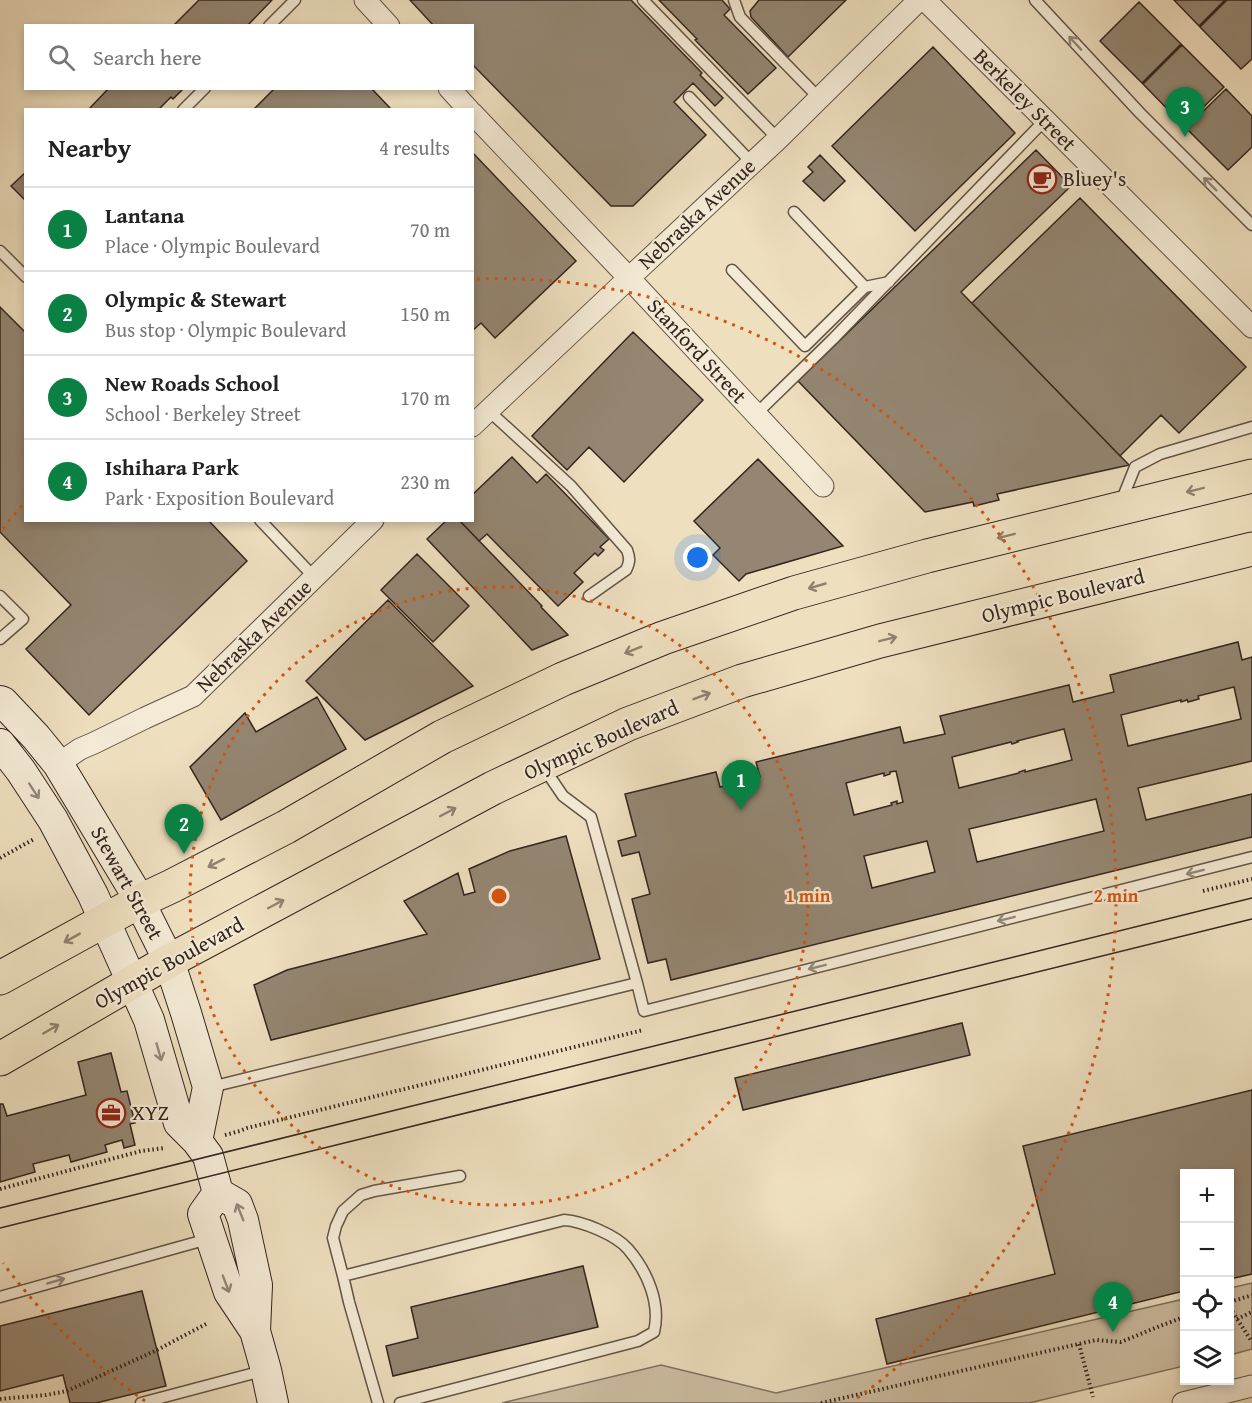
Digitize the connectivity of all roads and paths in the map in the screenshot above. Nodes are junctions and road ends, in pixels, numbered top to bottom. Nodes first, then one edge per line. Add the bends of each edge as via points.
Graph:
1 (295, 0) edge
2 (365, 0) edge
3 (644, 0) edge
4 (734, 0) edge
5 (919, 0) edge
6 (925, 0) edge
7 (1035, 0) edge
8 (271, 24) edge
9 (387, 24) edge
10 (203, 90) edge
11 (451, 90) edge
12 (689, 97) dead end
13 (819, 98) junction
14 (185, 108) edge
15 (467, 108) edge
16 (474, 115) edge
17 (1045, 120) junction
18 (778, 139) junction
19 (752, 163) junction
20 (794, 212) dead end
21 (1252, 225) edge
22 (0, 251) edge
23 (732, 270) dead end
24 (24, 275) edge
25 (629, 278) junction
26 (889, 282) junction
27 (865, 287) junction
28 (1252, 327) edge
29 (756, 414) junction
30 (479, 415) edge
31 (1252, 428) edge
32 (1252, 476) edge
33 (823, 486) dead end
34 (1119, 509) junction
35 (262, 522) edge
36 (370, 522) edge
37 (1252, 549) edge
38 (314, 577) junction
39 (0, 596) edge
40 (589, 596) dead end
41 (0, 639) edge
42 (0, 701) edge
43 (0, 744) edge
44 (58, 764) junction
45 (543, 765) junction
46 (36, 838) dead end
47 (1252, 857) edge
48 (0, 858) edge
49 (140, 901) junction
50 (104, 921) junction
51 (169, 961) junction
52 (0, 978) edge
53 (132, 982) junction
54 (637, 983) junction
55 (0, 1059) edge
56 (208, 1087) junction
57 (197, 1141) junction
58 (167, 1148) dead end
59 (460, 1176) dead end
60 (0, 1189) edge
61 (218, 1193) junction
62 (210, 1238) junction
63 (343, 1276) junction
64 (1252, 1295) edge
65 (0, 1297) edge
66 (1234, 1301) edge
67 (1252, 1312) edge
68 (1234, 1314) edge
69 (1180, 1319) edge
70 (1237, 1319) junction
71 (206, 1324) dead end
72 (255, 1331) junction
73 (1252, 1342) edge
74 (1079, 1344) junction
75 (266, 1370) junction
76 (1252, 1386) edge
77 (1093, 1397) dead end
78 (0, 1399) edge
79 (141, 1403) edge
80 (273, 1403) edge
81 (378, 1403) edge
82 (400, 1403) edge
83 (821, 1403) edge
84 (1183, 1403) edge

1 - 8 lane
2 - 9 street
3 - 18 lane
4 - 13 lane via 740,17
5 - 13 street, Nebraska Avenue
6 - 17 street, Berkeley Street
21 -> 7 lane
10 - 14 lane
11 - 15 street
12 - 19 lane
13 - 18 street, Nebraska Avenue
16 - 25 street, Stanford Street
17 - 26 lane
17 - 28 street, Berkeley Street
18 - 19 street, Nebraska Avenue
19 - 25 street, Nebraska Avenue
20 - 27 lane
22 - 24 lane
23 - 27 lane via 805,346
25 - 29 street, Stanford Street
25 - 30 street, Nebraska Avenue
26 - 27 lane
26 - 29 lane
29 - 33 street, Stanford Street
30 - 40 lane via 571,486 627,550 630,557 626,570
31 - 34 lane via 1160,454 1135,467
32 -> 34 main road
34 -> 49 main road via 794,593 663,638 563,679 442,737 286,827
35 - 38 lane
36 - 38 street, Nebraska Avenue
45 -> 37 main road, Olympic Boulevard via 628,724 742,681 880,641
38 - 44 street, Nebraska Avenue via 193,696 80,749
39 - 41 lane via 23,619
42 - 44 street, Stewart Street
43 -> 50 street via 53,820
44 - 49 street, Stewart Street
51 -> 45 main road, Olympic Boulevard
45 - 54 lane via 563,796 591,817
46 - 48 path
47 -> 54 lane via 644,1011
49 - 50 main road
49 - 51 street, Stewart Street
50 -> 52 main road
50 - 53 street
51 - 53 main road, Olympic Boulevard
51 - 56 street, Stewart Street
55 -> 53 main road, Olympic Boulevard
53 -> 57 street via 150,1020 179,1123
54 - 56 lane
56 - 57 street, Stewart Street
57 - 61 street via 208,1156
58 - 60 path via 141,1151
59 - 63 lane via 374,1191 361,1195 342,1211 333,1238
61 - 62 street via 202,1214
72 -> 61 street via 257,1285 243,1220 237,1204
65 -> 62 lane
62 -> 72 street via 229,1292
63 - 81 lane
63 - 82 lane via 564,1220 604,1232 627,1247 643,1271 654,1298 657,1320 654,1332 638,1341
64 - 66 path
67 - 70 path
68 - 70 path
69 - 74 path via 1121,1342 1096,1340
70 - 73 path
71 - 78 path via 67,1391
72 - 75 street
74 - 77 path
74 - 83 path
75 - 79 lane
75 - 80 street
76 - 84 street

